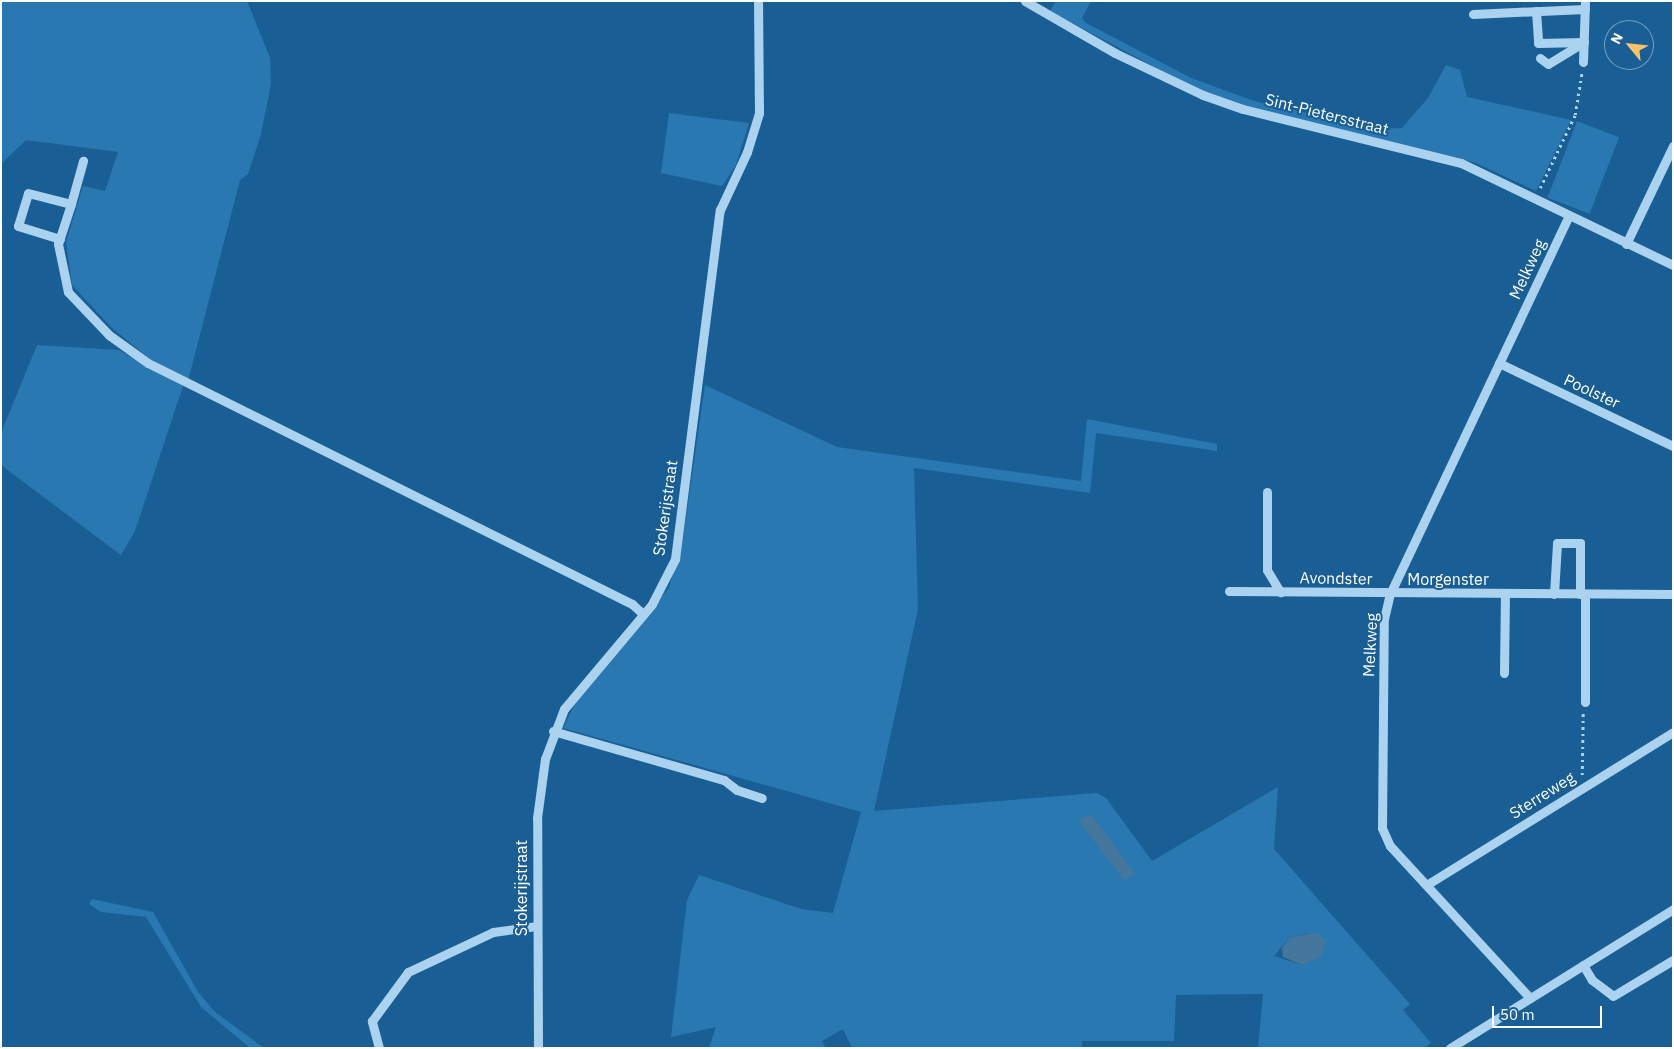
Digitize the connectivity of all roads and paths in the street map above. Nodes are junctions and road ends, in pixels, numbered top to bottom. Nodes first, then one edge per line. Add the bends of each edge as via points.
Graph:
1 (758, 1) edge
2 (1025, 1) edge
3 (1585, 5) edge
4 (1536, 11) junction
5 (1473, 14) dead end
6 (1584, 42) junction
7 (1540, 58) dead end
8 (1583, 62) joint
9 (1673, 146) edge
10 (83, 161) dead end
11 (1536, 198) junction
12 (71, 204) junction
13 (1568, 218) junction
14 (60, 239) junction
15 (1626, 244) junction
16 (1673, 265) edge
17 (1499, 363) junction
18 (1673, 446) edge
19 (1267, 492) dead end
20 (1228, 591) dead end
21 (1280, 592) junction
22 (1390, 594) junction
23 (1505, 594) junction
24 (1554, 594) junction
25 (1582, 594) junction
26 (1673, 594) edge
27 (643, 614) junction
28 (1504, 673) dead end
29 (1585, 702) joint
30 (554, 731) junction
31 (1673, 732) edge
32 (1587, 785) junction
33 (762, 798) dead end
34 (1428, 884) junction
35 (1673, 909) edge
36 (536, 926) junction
37 (1673, 960) edge
38 (1583, 965) junction
39 (1530, 998) junction
40 (378, 1048) edge
41 (538, 1048) edge
42 (1450, 1048) edge

1 - 27 street, Stokerijstraat via 760,113 748,152 720,210 675,559 665,584
2 - 11 street, Sint-Pietersstraat via 1115,52 1204,95 1243,109 1461,163
3 - 4 street
3 - 6 street
4 - 5 street
4 - 6 street via 1538,43
6 - 7 street via 1554,62
6 - 8 street
8 - 11 path via 1575,115
9 - 15 street
10 - 12 street
11 - 13 street, Sint-Pietersstraat
12 - 14 street
12 - 14 street via 28,193 18,226
13 - 15 street, Sint-Pietersstraat
13 - 17 street, Melkweg
14 - 27 street via 68,292 109,335 148,364 632,604
15 - 16 street, Sint-Pietersstraat
17 - 18 street, Poolster
17 - 22 street, Melkweg
19 - 21 street, Avondster via 1267,570
20 - 21 street, Avondster
21 - 22 street, Avondster
22 - 23 street, Morgenster
22 - 34 street, Melkweg via 1384,619 1382,828 1390,846
23 - 24 street, Morgenster
23 - 28 street, Morgenster
24 - 25 street, Morgenster
24 - 25 street via 1557,543 1580,543
25 - 26 street, Morgenster
25 - 29 street
27 - 30 street, Stokerijstraat via 589,674
29 - 32 path via 1582,776
30 - 33 street via 724,780 737,790
30 - 36 street, Stokerijstraat via 537,818
31 - 32 street, Sterreweg
32 - 34 street, Sterreweg
34 - 39 street, Melkweg
35 - 38 street
36 - 40 street via 493,932 408,972 372,1020
36 - 41 street, Stokerijstraat
37 - 38 street via 1613,996 1592,980
38 - 39 street
39 - 42 street

